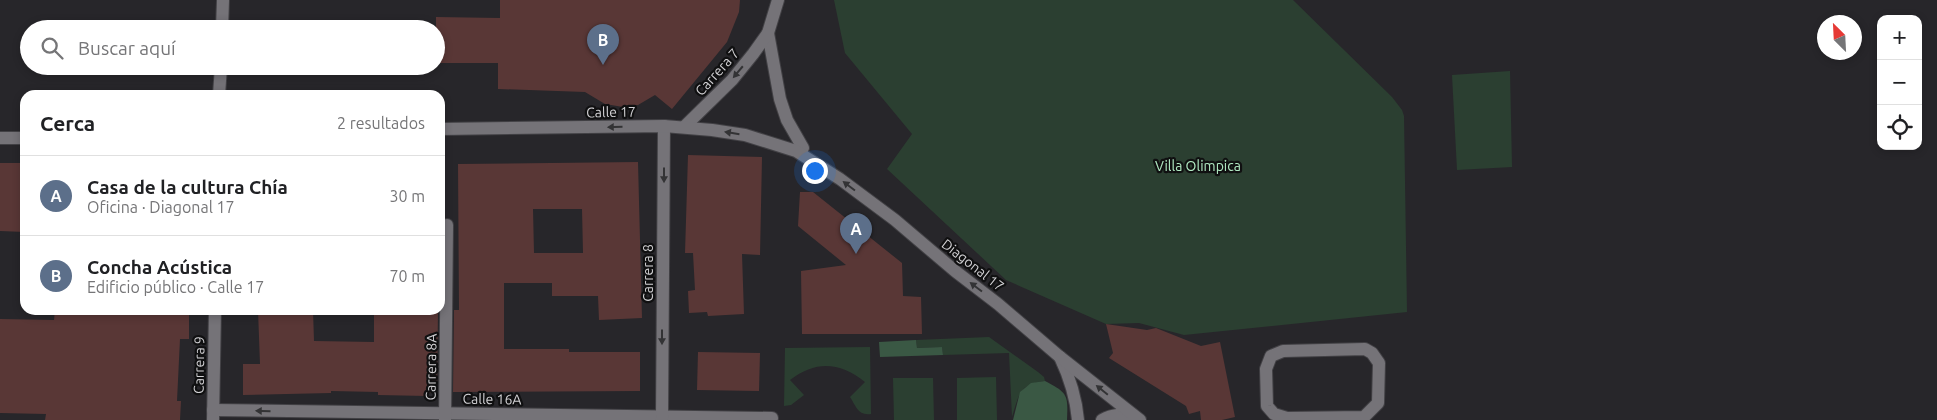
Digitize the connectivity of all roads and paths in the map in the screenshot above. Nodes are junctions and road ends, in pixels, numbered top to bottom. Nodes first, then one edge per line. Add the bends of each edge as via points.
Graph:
1 (223, 0) edge
2 (778, 0) edge
3 (222, 20) edge
4 (768, 33) junction
5 (220, 75) edge
6 (220, 90) edge
7 (664, 126) junction
8 (684, 127) junction
9 (445, 130) edge
10 (0, 138) edge
11 (20, 138) edge
12 (779, 146) joint
13 (803, 148) dead end
14 (447, 225) dead end
15 (215, 315) edge
16 (1060, 357) junction
17 (213, 415) edge
18 (445, 417) edge
19 (662, 418) edge
20 (772, 418) dead end
21 (1137, 418) edge
22 (1303, 419) edge
23 (1078, 420) edge
24 (1102, 420) edge

1 - 3 street
2 - 4 street, Carrera 7
4 -> 8 street, Carrera 7 via 732,80
4 - 13 street, Carrera 7 via 780,99 787,120
5 - 6 street
7 - 8 street, Calle 17
7 -> 9 street, Calle 17
7 -> 19 street, Carrera 8
12 -> 8 street, Calle 17 via 745,135
10 - 11 street
16 -> 12 street, Diagonal 17 via 887,214 813,160
14 - 18 street, Carrera 8A
15 - 17 street, Carrera 9
21 -> 16 street, Diagonal 17
16 - 23 street via 1076,399
18 -> 17 street, Calle 16A
18 - 19 street, Calle 16A
19 - 20 street, Calle 16A
21 - 24 street via 1120,414
22 - 22 street via 1364,417 1378,403 1379,363 1372,353 1365,349 1283,351 1271,356 1266,368 1267,406 1274,414

